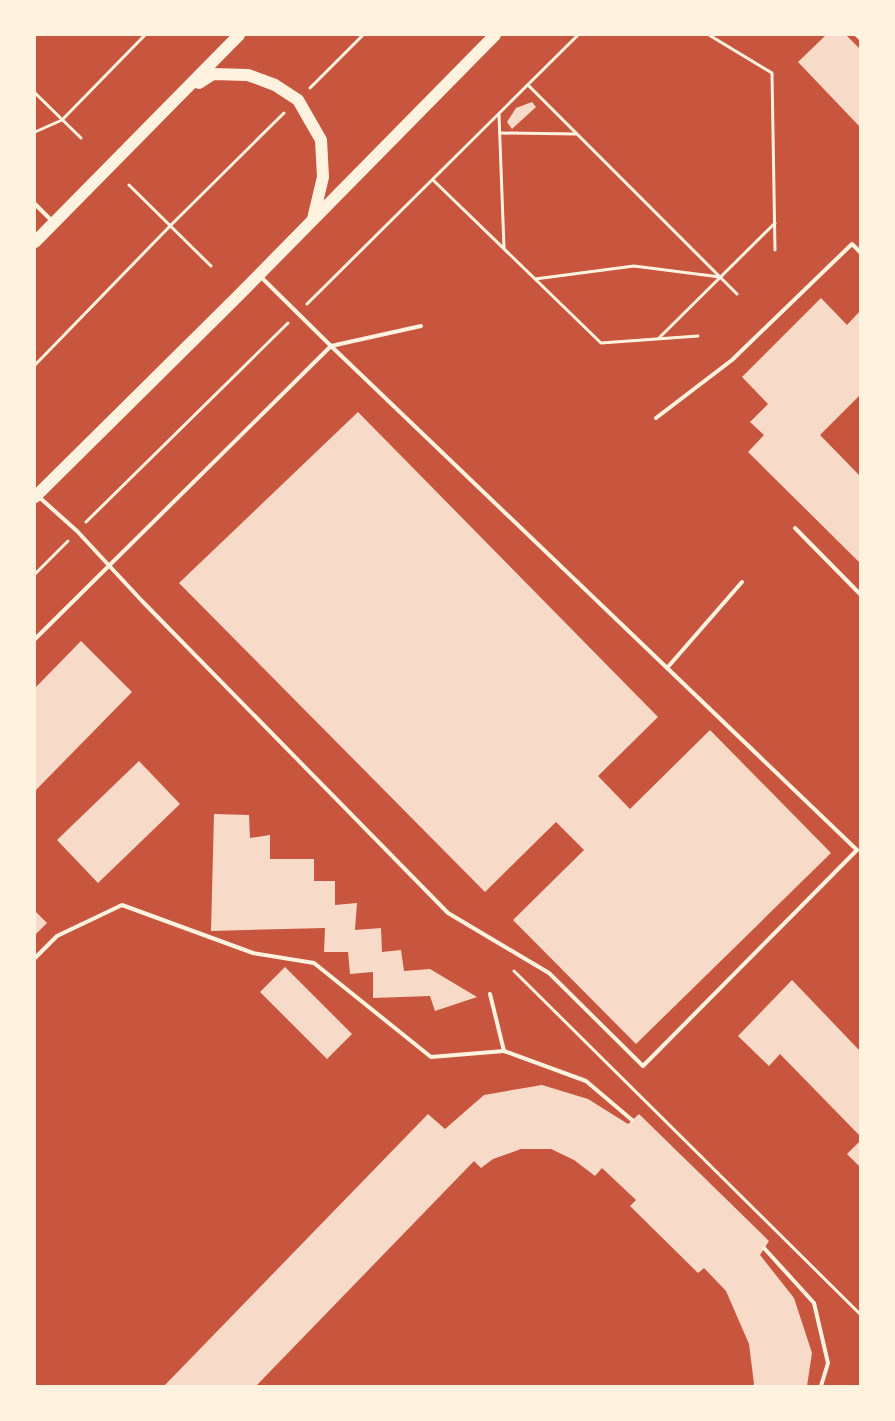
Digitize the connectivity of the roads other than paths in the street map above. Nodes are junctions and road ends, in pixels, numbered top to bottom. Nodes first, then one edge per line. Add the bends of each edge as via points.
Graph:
1 (239, 35) edge
2 (495, 35) edge
3 (181, 93) junction
4 (35, 204) edge
5 (313, 219) junction
6 (54, 222) junction
7 (35, 242) edge
8 (860, 252) edge
9 (259, 275) junction
10 (421, 326) dead end
11 (331, 346) junction
12 (656, 418) dead end
13 (36, 496) edge
14 (795, 528) dead end
15 (108, 566) junction
16 (742, 582) dead end
17 (860, 594) edge
18 (35, 639) edge
19 (667, 668) junction
20 (35, 958) edge
21 (490, 994) dead end
22 (504, 1051) junction
23 (632, 1120) dead end
24 (764, 1248) dead end
25 (821, 1386) edge

1 - 3 main road
2 - 5 main road
3 - 5 main road via 213,74 248,75 275,85 298,100 321,140 323,177
3 - 6 main road
4 - 6 lane
5 - 9 main road
6 - 7 main road
8 - 12 lane via 852,244 732,360
9 - 11 lane
9 - 13 main road
10 - 11 lane
11 - 15 lane
11 - 19 lane
13 - 15 lane via 77,531
14 - 17 lane
15 - 18 lane
15 - 19 lane via 448,913 549,973 642,1066 857,850
16 - 19 lane
20 - 22 lane via 57,936 122,905 253,953 314,963 431,1057
21 - 22 lane
22 - 23 lane via 586,1081
24 - 25 lane via 814,1303 828,1363

